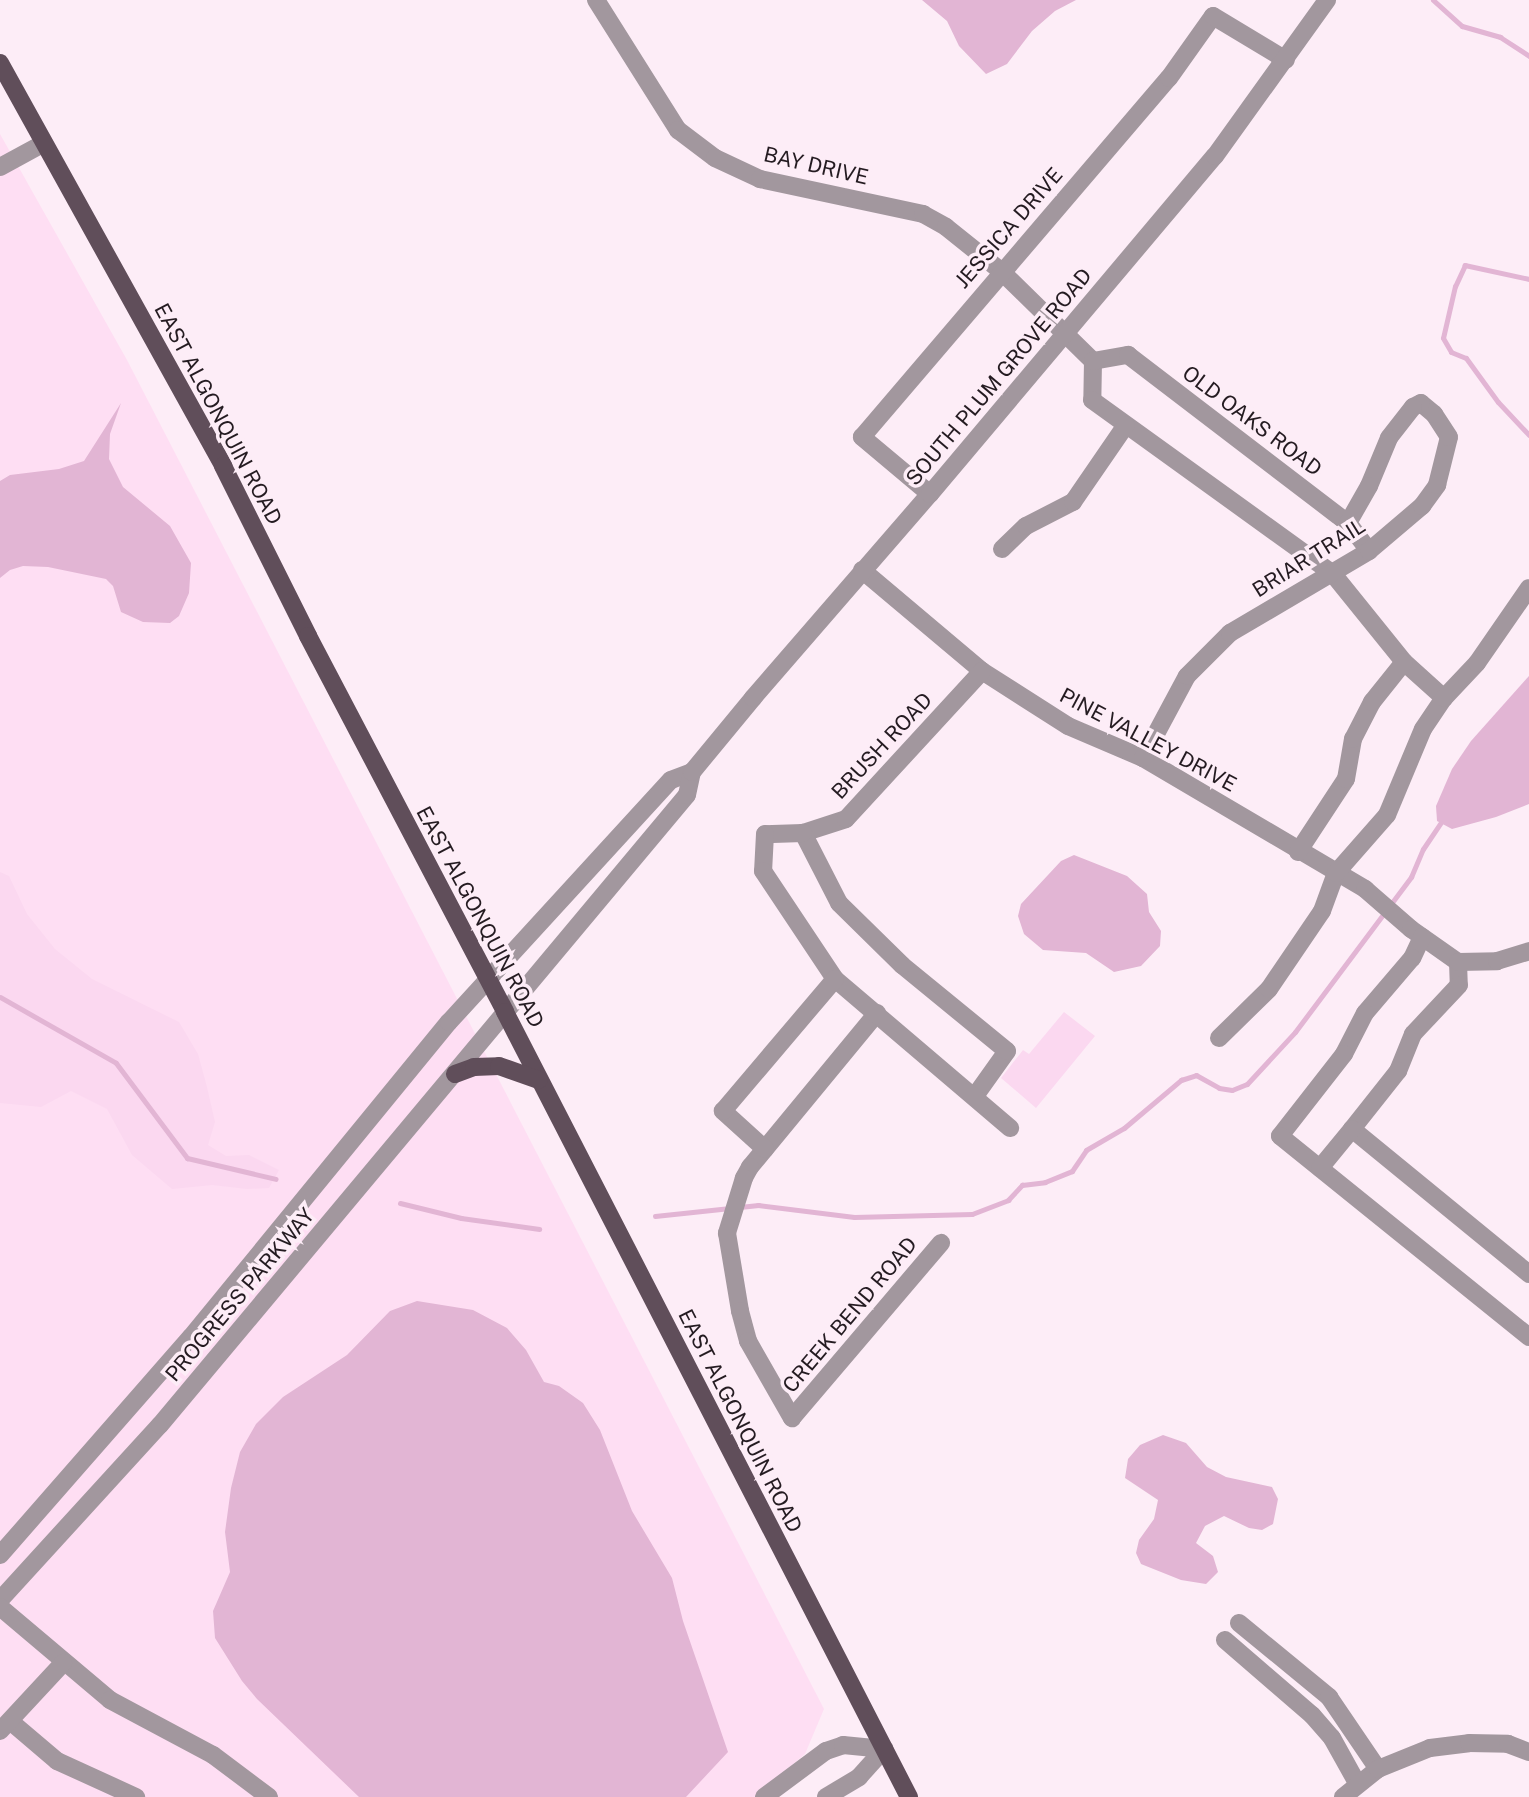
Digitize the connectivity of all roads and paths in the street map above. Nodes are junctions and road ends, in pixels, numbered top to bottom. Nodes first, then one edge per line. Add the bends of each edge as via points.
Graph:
1 (596, 0) edge
2 (1327, 0) edge
3 (1286, 60) junction
4 (0, 64) edge
5 (44, 143) junction
6 (0, 167) edge
7 (1001, 271) junction
8 (1064, 335) junction
9 (1093, 361) junction
10 (1126, 425) junction
11 (930, 494) junction
12 (1348, 523) junction
13 (1002, 549) dead end
14 (1369, 551) junction
15 (862, 570) junction
16 (1333, 574) junction
17 (1529, 588) edge
18 (1404, 662) junction
19 (982, 671) junction
20 (1444, 698) junction
21 (1143, 758) junction
22 (692, 772) junction
23 (803, 834) junction
24 (1298, 852) junction
25 (1336, 873) junction
26 (1417, 933) junction
27 (1529, 951) edge
28 (1458, 962) junction
29 (488, 979) junction
30 (835, 979) junction
31 (506, 1012) junction
32 (877, 1013) junction
33 (1219, 1038) dead end
34 (454, 1074) junction
35 (539, 1080) junction
36 (975, 1096) junction
37 (1010, 1128) dead end
38 (1352, 1129) junction
39 (765, 1149) junction
40 (1320, 1168) junction
41 (942, 1243) dead end
42 (1529, 1274) edge
43 (1529, 1337) edge
44 (0, 1555) edge
45 (0, 1600) edge
46 (0, 1607) edge
47 (1239, 1623) dead end
48 (1225, 1640) dead end
49 (63, 1663) junction
50 (5, 1726) edge
51 (884, 1749) junction
52 (1529, 1752) edge
53 (1378, 1769) junction
54 (1357, 1783) junction
55 (116, 1793) edge
56 (136, 1797) edge
57 (269, 1797) edge
58 (764, 1797) edge
59 (826, 1797) edge
60 (909, 1797) edge
61 (1343, 1797) edge

1 - 7 street, BAY DRIVE via 678,130 715,158 760,179 923,214
2 - 3 street, SOUTH PLUM GROVE ROAD
3 - 7 street, JESSICA DRIVE via 1213,16 1169,78
3 - 8 street, SOUTH PLUM GROVE ROAD via 1215,156
4 - 5 main road, EAST ALGONQUIN ROAD
5 - 6 street
5 - 29 main road, EAST ALGONQUIN ROAD via 223,466
7 - 8 street, BAY DRIVE
7 - 11 street, JESSICA DRIVE via 862,437
8 - 9 street
8 - 11 street, SOUTH PLUM GROVE ROAD
9 - 10 street via 1092,400
9 - 12 street, OLD OAKS ROAD via 1128,355
10 - 13 street via 1073,502 1026,526
10 - 16 street
11 - 15 street, SOUTH PLUM GROVE ROAD
12 - 14 street, OLD OAKS ROAD
12 - 14 street, BRIAR TRAIL via 1389,438 1413,407 1421,404 1449,437 1437,485 1422,506
14 - 16 street, BRIAR TRAIL
15 - 19 street, PINE VALLEY DRIVE
15 - 22 street, SOUTH PLUM GROVE ROAD
16 - 18 street
16 - 21 street, BRIAR TRAIL via 1230,633 1187,676
17 - 20 street via 1477,663
18 - 20 street
18 - 24 street via 1372,702 1353,739 1346,779
19 - 21 street, PINE VALLEY DRIVE via 1068,726
19 - 23 street, BRUSH ROAD via 846,819
20 - 25 street via 1423,729 1387,815
21 - 24 street, PINE VALLEY DRIVE
22 - 29 street, SOUTH PLUM GROVE ROAD via 671,780
22 - 31 street, SOUTH PLUM GROVE ROAD via 687,795
23 - 30 street, BRUSH ROAD via 765,834 763,871
23 - 36 street via 839,903 902,965 1007,1051
24 - 25 street, PINE VALLEY DRIVE
25 - 26 street, PINE VALLEY DRIVE via 1364,889
25 - 33 street via 1322,911 1269,989
26 - 28 street, PINE VALLEY DRIVE
26 - 40 street via 1412,958 1365,1013 1344,1054 1280,1136
27 - 28 street via 1497,961
28 - 38 street via 1459,985 1413,1034 1398,1071
29 - 31 main road, EAST ALGONQUIN ROAD
29 - 44 street, PROGRESS PARKWAY via 109,1434
30 - 32 street
30 - 39 street via 723,1111
31 - 34 street, PROGRESS PARKWAY
31 - 35 main road, EAST ALGONQUIN ROAD
32 - 36 street
32 - 39 street, CREEK BEND ROAD
34 - 35 main road via 499,1066
34 - 45 street, PROGRESS PARKWAY via 160,1425
35 - 51 main road, EAST ALGONQUIN ROAD
36 - 37 street
38 - 40 street
38 - 42 street
39 - 41 street, CREEK BEND ROAD via 744,1178 727,1233 748,1341 792,1418
40 - 43 street
46 - 49 street
47 - 53 street via 1329,1697
48 - 54 street via 1312,1715 1332,1738
49 - 50 street
49 - 57 street via 110,1700 213,1755
50 - 55 street
51 - 58 street via 843,1745 826,1751
51 - 59 street via 859,1777
51 - 60 main road, EAST ALGONQUIN ROAD
52 - 53 street via 1508,1744 1469,1743 1430,1748
53 - 54 street
54 - 61 street
55 - 56 street

